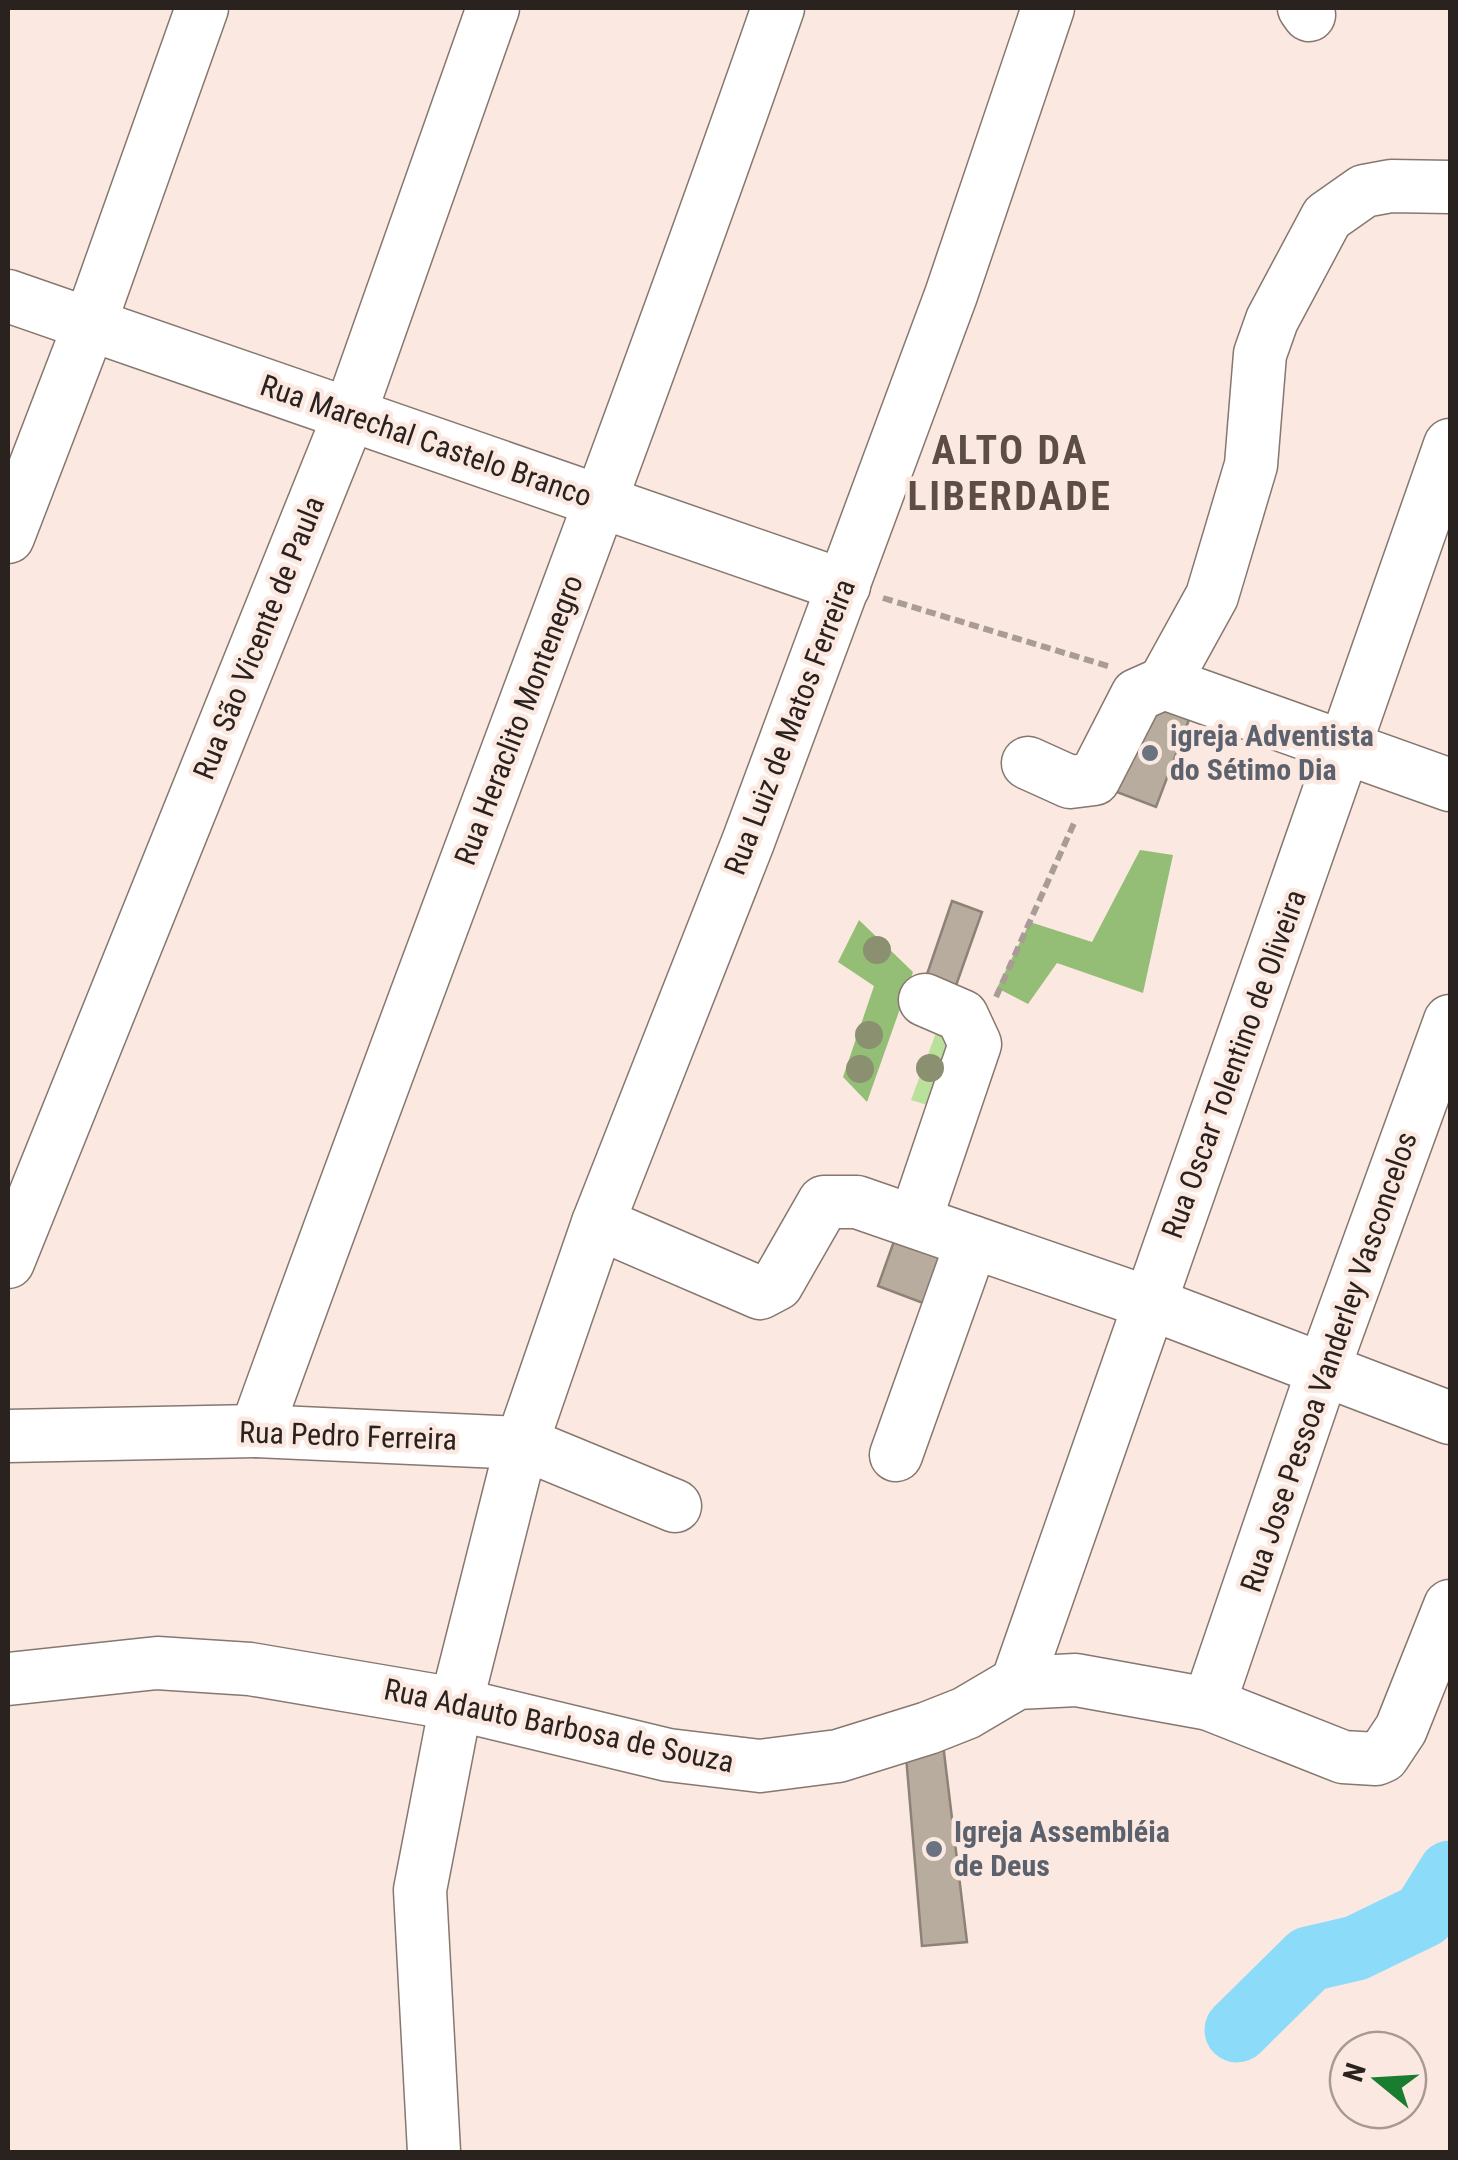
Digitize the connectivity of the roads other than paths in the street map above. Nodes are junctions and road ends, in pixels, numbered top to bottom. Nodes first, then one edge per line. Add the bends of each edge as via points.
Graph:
1 (202, 8) edge
2 (493, 8) edge
3 (778, 8) edge
4 (1048, 8) edge
5 (1450, 186) edge
6 (8, 296) edge
7 (89, 326) junction
8 (349, 416) junction
9 (1450, 445) edge
10 (602, 501) junction
11 (8, 536) edge
12 (844, 586) junction
13 (1164, 684) junction
14 (1346, 747) junction
15 (1028, 763) dead end
16 (1450, 785) edge
17 (925, 1000) dead end
18 (1450, 1021) edge
19 (915, 1221) junction
20 (598, 1222) junction
21 (972, 1242) junction
22 (8, 1262) edge
23 (1149, 1304) junction
24 (1322, 1370) junction
25 (1450, 1418) edge
26 (256, 1431) junction
27 (8, 1436) edge
28 (522, 1443) junction
29 (896, 1455) dead end
30 (676, 1506) dead end
31 (1450, 1606) edge
32 (8, 1680) edge
33 (1018, 1683) junction
34 (456, 1704) junction
35 (1209, 1704) junction
36 (434, 2152) edge

1 - 7 street
2 - 8 street, Rua São Vicente de Paula
3 - 10 street, Rua Heraclito Montenegro
4 - 12 street, Rua Luiz de Matos Ferreira
5 - 13 street via 1364,191 1327,217 1260,354 1251,465 1230,544 1212,596
6 - 7 street, Rua Marechal Castelo Branco
7 - 8 street, Rua Marechal Castelo Branco
7 - 11 street
8 - 10 street, Rua Marechal Castelo Branco
8 - 22 street, Rua São Vicente de Paula
9 - 14 street, Rua Oscar Tolentino de Oliveira
10 - 12 street, Rua Marechal Castelo Branco
10 - 26 street, Rua Heraclito Montenegro
12 - 20 street, Rua Luiz de Matos Ferreira
13 - 14 street
13 - 15 street via 1137,695 1094,779 1070,782
14 - 16 street
14 - 23 street, Rua Oscar Tolentino de Oliveira
17 - 19 street via 962,1016 975,1044
18 - 24 street, Rua Jose Pessoa Vanderley Vasconcelos
19 - 20 street via 857,1202 824,1202 776,1284 760,1293
19 - 21 street
20 - 28 street, Rua Luiz de Matos Ferreira
21 - 23 street
21 - 29 street
23 - 24 street
23 - 33 street, Rua Oscar Tolentino de Oliveira
24 - 25 street
24 - 35 street, Rua Jose Pessoa Vanderley Vasconcelos
26 - 27 street, Rua Pedro Ferreira
26 - 28 street, Rua Pedro Ferreira
28 - 30 street, Rua Pedro Ferreira
28 - 34 street, Rua Luiz de Matos Ferreira
31 - 35 street, Rua Adauto Barbosa de Souza via 1401,1729 1383,1756 1343,1757
32 - 34 street, Rua Adauto Barbosa de Souza via 157,1663 268,1672
33 - 34 street, Rua Adauto Barbosa de Souza via 912,1733 838,1756 760,1766 668,1755
33 - 35 street, Rua Adauto Barbosa de Souza via 1117,1684
34 - 36 street, Rua Luiz de Matos Ferreira via 420,1890

